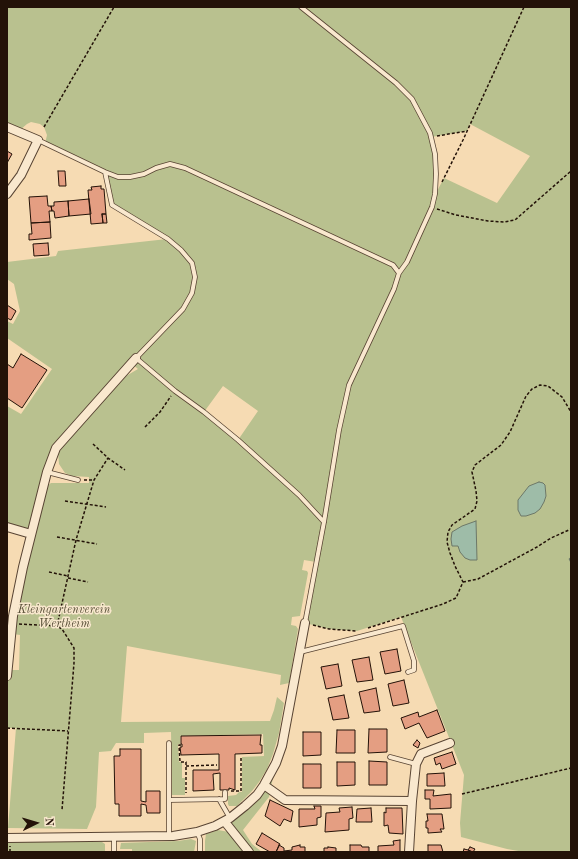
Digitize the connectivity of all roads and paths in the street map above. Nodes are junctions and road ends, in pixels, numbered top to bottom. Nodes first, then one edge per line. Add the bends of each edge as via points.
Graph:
1 (114, 7) edge
2 (301, 7) edge
3 (524, 7) edge
4 (44, 126) dead end
5 (7, 127) edge
6 (467, 131) junction
7 (431, 137) junction
8 (38, 140) junction
9 (571, 171) edge
10 (105, 172) junction
11 (7, 194) edge
12 (436, 194) junction
13 (432, 207) junction
14 (399, 273) junction
15 (136, 358) junction
16 (175, 391) junction
17 (571, 412) edge
18 (145, 427) dead end
19 (93, 444) dead end
20 (108, 458) junction
21 (125, 470) dead end
22 (47, 472) junction
23 (78, 480) joint
24 (94, 480) junction
25 (65, 501) dead end
26 (87, 504) junction
27 (106, 507) dead end
28 (324, 522) junction
29 (7, 527) edge
30 (571, 529) edge
31 (31, 534) junction
32 (57, 537) dead end
33 (76, 540) junction
34 (97, 544) dead end
35 (49, 572) dead end
36 (68, 577) junction
37 (88, 582) dead end
38 (463, 582) junction
39 (12, 623) junction
40 (305, 623) junction
41 (57, 626) junction
42 (364, 629) dead end
43 (358, 631) dead end
44 (300, 652) junction
45 (408, 672) dead end
46 (7, 676) edge
47 (7, 728) edge
48 (68, 731) junction
49 (169, 743) dead end
50 (450, 743) dead end
51 (181, 745) dead end
52 (241, 756) dead end
53 (390, 757) dead end
54 (416, 764) junction
55 (216, 765) dead end
56 (186, 766) junction
57 (571, 768) edge
58 (264, 785) junction
59 (225, 792) joint
60 (462, 794) dead end
61 (186, 799) junction
62 (219, 799) junction
63 (169, 800) junction
64 (412, 801) junction
65 (62, 810) dead end
66 (227, 820) junction
67 (197, 832) junction
68 (168, 836) junction
69 (114, 837) junction
70 (7, 838) edge
71 (10, 846) dead end
72 (10, 852) edge
73 (114, 852) edge
74 (200, 852) edge
75 (249, 852) edge
76 (409, 852) edge

1 - 4 path
2 - 7 lane via 396,83 412,99
3 - 6 path
5 - 8 street
6 - 7 path
6 - 12 path
7 - 12 lane via 435,154
8 - 10 lane
8 - 11 street via 21,175
9 - 13 path via 515,220 488,221
10 - 14 lane via 118,177 130,177 170,164 186,168 393,265
10 - 15 lane via 112,205 168,239 181,250 192,263 195,278 192,293 183,308
12 - 13 lane
13 - 14 lane via 407,262
14 - 28 lane via 349,385 338,430
15 - 16 lane
15 - 22 street via 56,448
16 - 18 path
16 - 28 lane via 238,440 299,495
17 - 38 path via 562,397 548,386 540,385 532,389 501,445 475,465 472,472 477,501 475,509 452,525 448,532 447,542
19 - 20 path
20 - 21 path
20 - 24 path
22 - 23 lane
22 - 31 street
23 - 24 path
24 - 26 path
25 - 26 path
26 - 27 path
26 - 33 path
28 - 40 lane
29 - 31 street
30 - 38 path via 478,579
31 - 39 street
32 - 33 path
33 - 34 path
33 - 36 path
35 - 36 path
36 - 37 path
36 - 41 path
38 - 42 path via 456,598 450,601
39 - 41 path
39 - 46 street
40 - 43 path via 329,629
40 - 44 street
41 - 48 path via 62,629 74,648
44 - 45 lane via 403,626 414,661 414,670
44 - 58 street via 282,746
47 - 48 path
48 - 65 path
49 - 63 lane
50 - 54 street via 421,754
51 - 56 path via 180,762 186,762
52 - 59 path via 241,791
53 - 54 lane
54 - 64 street
55 - 56 path
56 - 61 path
57 - 60 path
58 - 64 street via 285,800
58 - 66 street via 245,806
59 - 62 lane via 225,799
61 - 62 lane
61 - 63 lane
62 - 66 lane
63 - 68 lane
64 - 76 street
66 - 67 street
66 - 75 street
67 - 68 street
67 - 74 lane
68 - 69 street
69 - 70 street
69 - 73 lane
71 - 72 path

